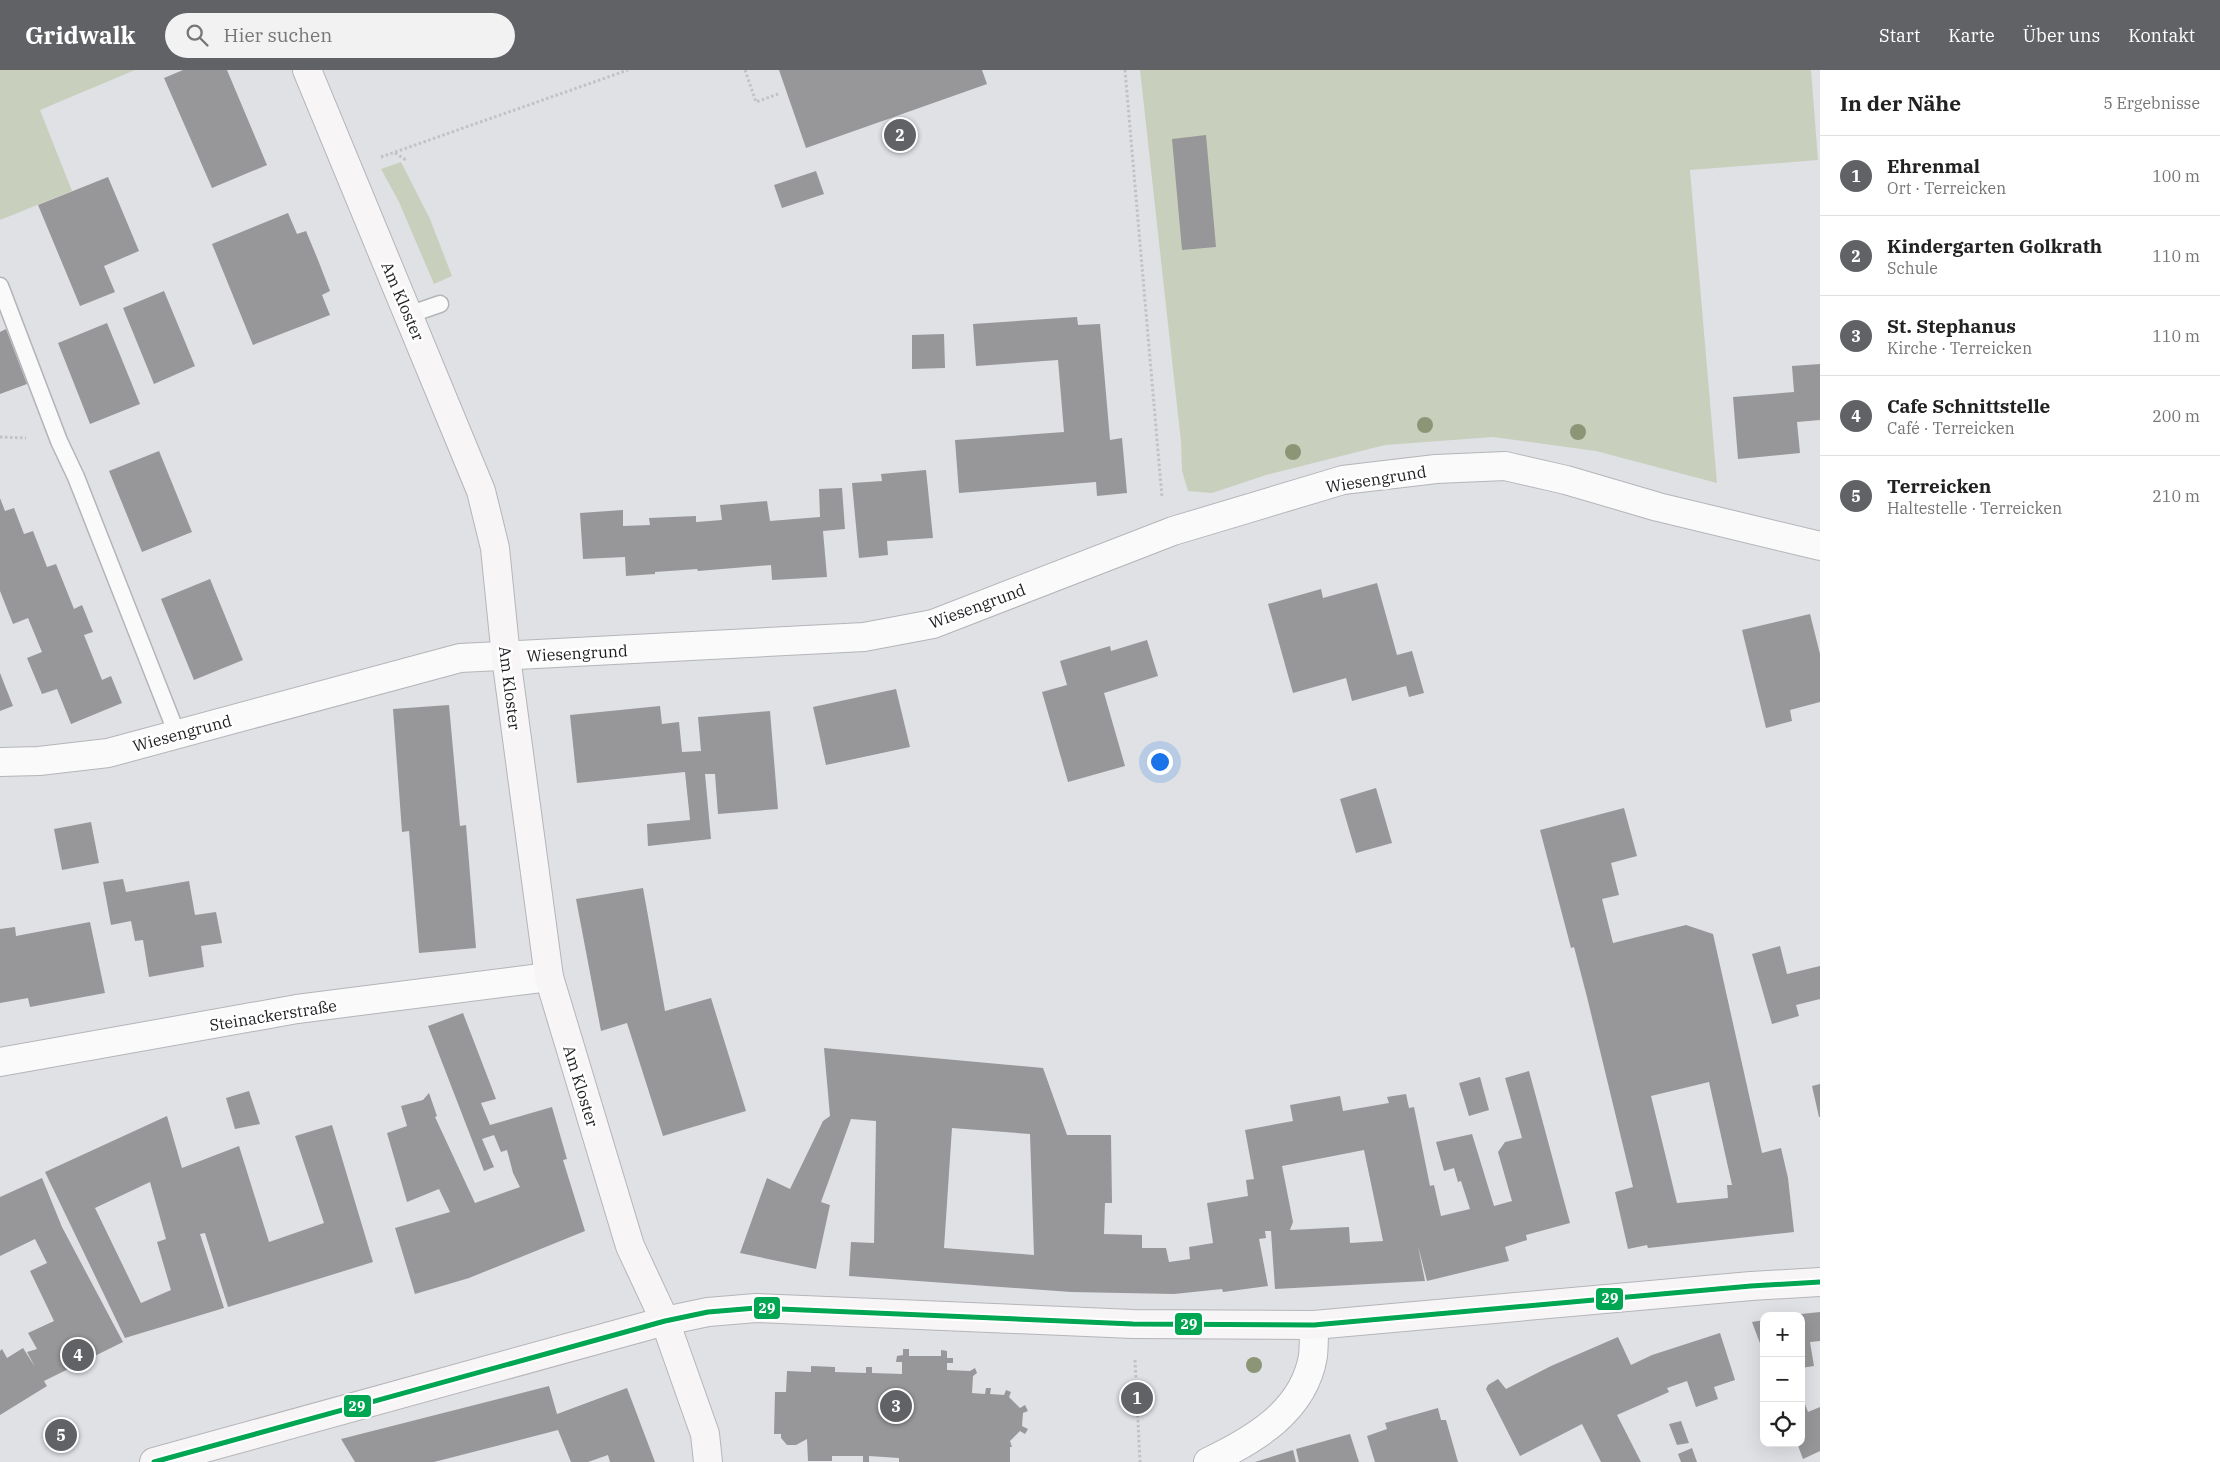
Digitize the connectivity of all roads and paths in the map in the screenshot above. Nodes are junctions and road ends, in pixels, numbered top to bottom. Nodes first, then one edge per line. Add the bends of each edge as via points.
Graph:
1 (307, 70) edge
2 (628, 70) edge
3 (746, 70) edge
4 (1125, 70) edge
5 (778, 94) dead end
6 (394, 153) junction
7 (406, 160) dead end
8 (348, 169) junction
9 (0, 286) edge
10 (440, 304) dead end
11 (408, 315) junction
12 (1173, 531) junction
13 (1820, 546) edge
14 (506, 657) junction
15 (177, 734) junction
16 (0, 762) edge
17 (548, 977) junction
18 (0, 1062) edge
19 (1820, 1282) edge
20 (665, 1321) junction
21 (1133, 1324) junction
22 (1314, 1325) junction
23 (154, 1462) edge
24 (708, 1462) edge
25 (1140, 1462) edge
26 (1208, 1462) edge

1 - 8 main road, Am Kloster
2 - 6 path
3 - 5 path via 756,102
4 - 12 path via 1161,495
6 - 7 path
6 - 8 path
8 - 11 main road, Am Kloster
9 - 15 lane
10 - 11 lane
11 - 14 main road, Am Kloster via 481,491 495,548
12 - 13 street, Wiesengrund via 1343,480 1436,469 1504,466
12 - 14 street, Wiesengrund via 933,624 873,636
14 - 15 street, Wiesengrund via 460,658
14 - 17 main road, Am Kloster
15 - 16 street, Wiesengrund via 108,754
17 - 18 street, Steinackerstraße via 297,1009
17 - 20 main road, Am Kloster via 630,1246
19 - 22 main road
20 - 21 main road via 708,1312 756,1308
20 - 23 main road
20 - 24 main road, Am Kloster via 705,1434
21 - 22 main road
21 - 25 path
22 - 26 street via 1313,1357 1304,1384 1288,1410 1241,1445

